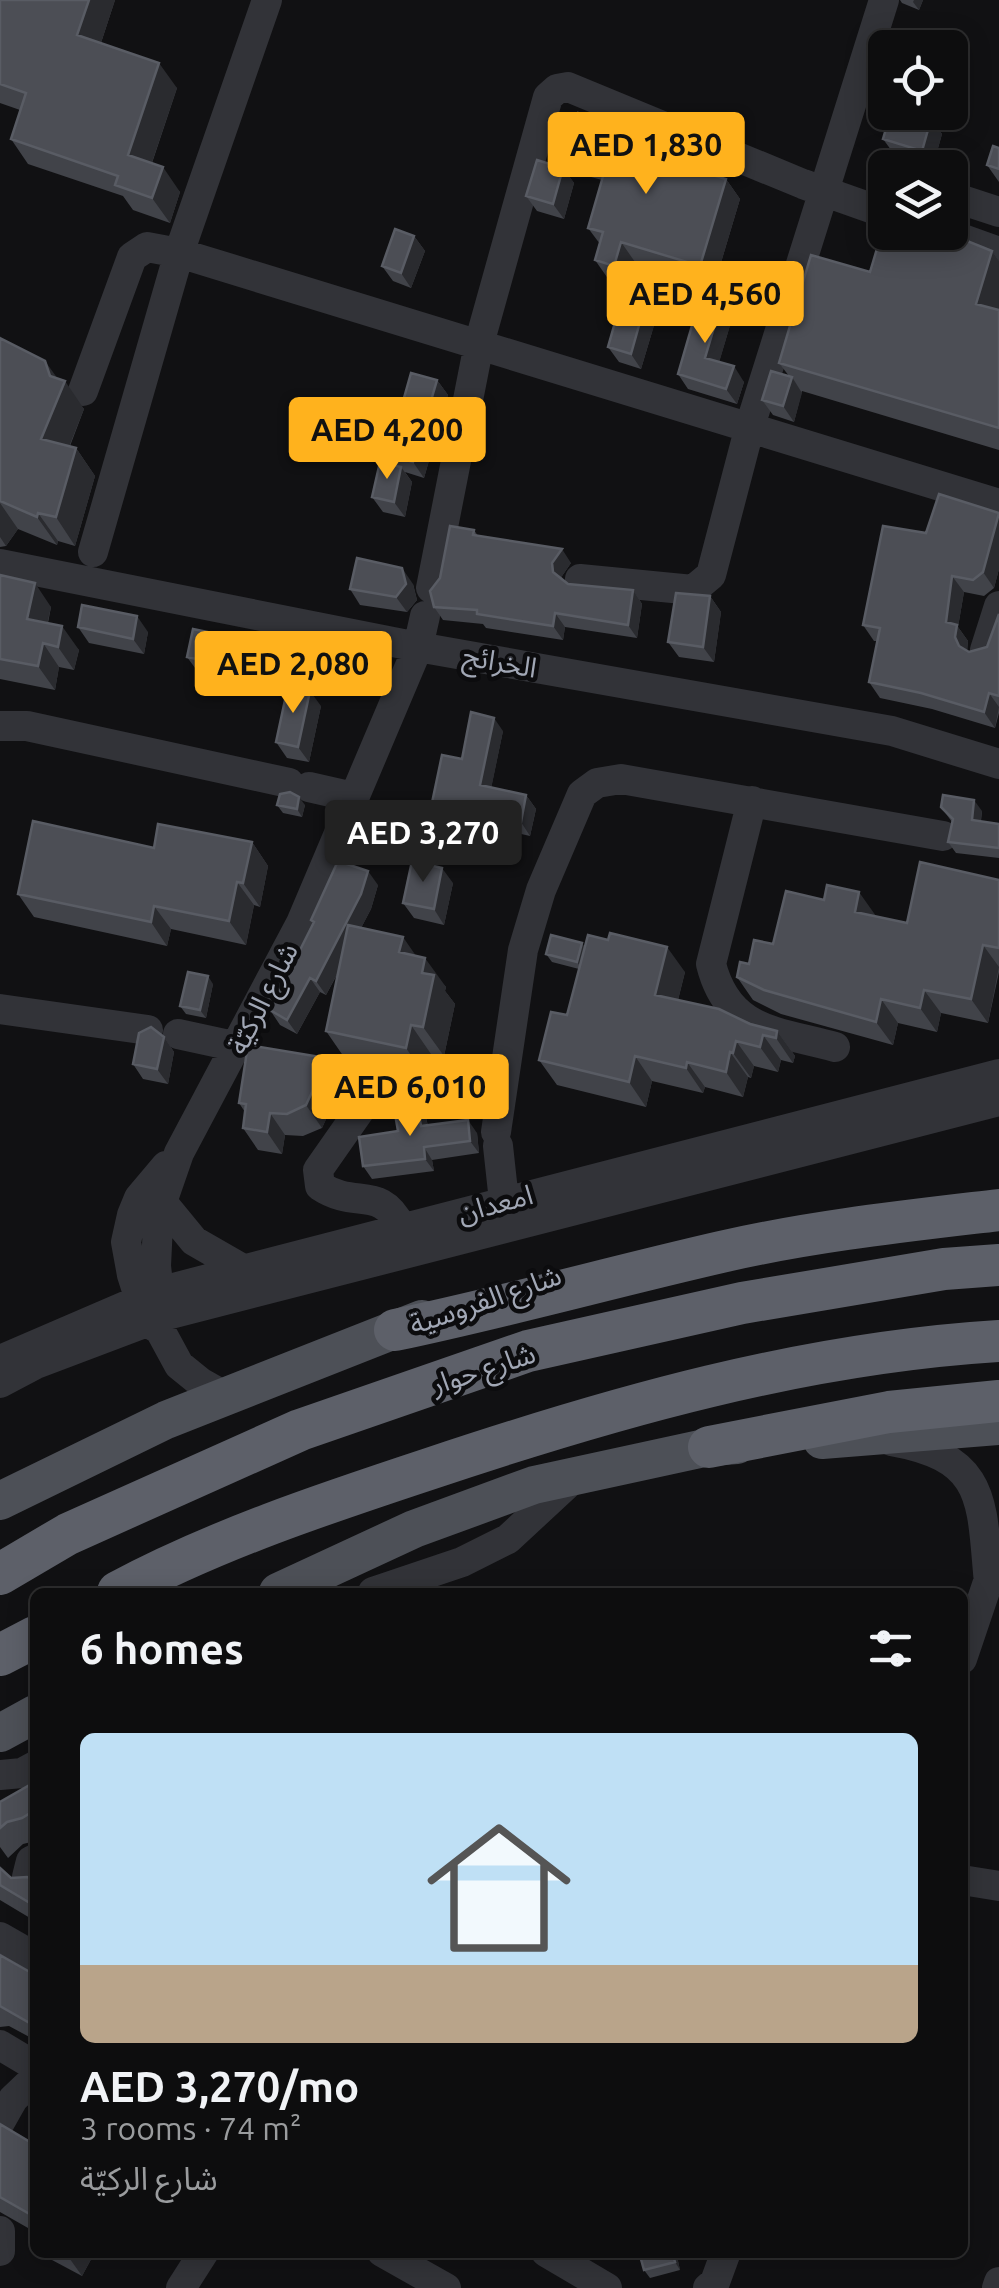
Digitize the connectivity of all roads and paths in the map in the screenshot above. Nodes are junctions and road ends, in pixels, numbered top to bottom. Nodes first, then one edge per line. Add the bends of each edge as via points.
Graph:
1 (267, 0) edge
2 (884, 0) edge
3 (823, 192) junction
4 (968, 202) edge
5 (868, 207) edge
6 (999, 212) edge
7 (968, 241) edge
8 (999, 252) edge
9 (179, 253) junction
10 (479, 344) junction
11 (84, 391) dead end
12 (750, 426) junction
13 (999, 504) edge
14 (93, 552) dead end
15 (0, 564) edge
16 (580, 579) dead end
17 (999, 606) edge
18 (418, 646) junction
19 (984, 650) edge
20 (0, 726) edge
21 (999, 764) edge
22 (353, 797) junction
23 (752, 800) junction
24 (943, 836) dead end
25 (0, 1009) edge
26 (238, 1046) junction
27 (835, 1046) dead end
28 (999, 1074) edge
29 (367, 1100) dead end
30 (999, 1101) edge
31 (179, 1153) junction
32 (999, 1192) edge
33 (504, 1200) junction
34 (162, 1202) junction
35 (999, 1210) edge
36 (401, 1228) junction
37 (999, 1265) edge
38 (241, 1268) junction
39 (153, 1312) junction
40 (395, 1330) junction
41 (999, 1341) edge
42 (0, 1360) edge
43 (179, 1364) junction
44 (0, 1383) edge
45 (224, 1395) junction
46 (999, 1401) edge
47 (166, 1420) junction
48 (999, 1426) edge
49 (870, 1437) junction
50 (709, 1446) junction
51 (576, 1475) junction
52 (0, 1502) edge
53 (999, 1548) edge
54 (0, 1574) edge
55 (988, 1583) junction
56 (126, 1588) edge
57 (286, 1588) edge
58 (391, 1588) edge
59 (30, 1639) edge
60 (968, 1641) edge
61 (0, 1655) edge
62 (30, 1717) edge
63 (0, 1734) edge
64 (30, 1769) edge
65 (0, 1776) edge
66 (968, 1881) edge
67 (999, 1886) edge
68 (0, 1937) edge
69 (30, 1954) edge
70 (0, 2044) edge
71 (30, 2063) edge
72 (30, 2083) edge
73 (0, 2122) edge
74 (0, 2230) edge
75 (0, 2251) edge
76 (200, 2258) edge
77 (392, 2258) edge
78 (556, 2258) edge
79 (724, 2258) edge
80 (181, 2288) edge
81 (444, 2288) edge
82 (607, 2288) edge
83 (708, 2288) edge

1 - 9 street
2 - 3 street
3 - 5 street
3 - 10 street, شارع الركيّة via 568,87 557,90 548,97
3 - 12 street
4 - 6 street
7 - 8 street
9 - 10 street
9 - 11 street via 146,247 132,258
9 - 14 street
10 - 12 street
10 - 18 street, شارع الركيّة
12 - 13 street
12 - 16 street via 715,566 704,584 693,590
15 - 18 street, الخرائج
17 - 19 street
18 - 21 street, الخرائج via 892,731
18 - 22 street, شارع الركيّة
20 - 22 street via 28,726
22 - 26 street, شارع الركيّة via 301,923
23 - 24 street
23 - 27 street via 710,964 715,980 720,994 754,1024
23 - 33 street via 621,778 582,794 523,950 497,1139
25 - 26 street
26 - 31 street, شارع الركيّة
28 - 33 street, امعدان
29 - 36 street via 318,1170 320,1186 335,1196 385,1204
30 - 39 street, امعدان
31 - 34 street, شارع الركيّة
31 - 39 street, شارع الركيّة via 154,1177 132,1215 126,1242
32 - 40 main road, شارع الفروسية via 738,1228 521,1284
33 - 36 street, امعدان
34 - 38 street via 194,1241
34 - 39 street, شارع الركيّة
35 - 40 highway via 723,1252
36 - 38 street, امعدان
37 - 54 highway, شارع حوار via 742,1303 528,1351 300,1430 68,1534
38 - 39 street, امعدان
39 - 42 street, امعدان
39 - 43 street, شارع الركيّة
39 - 44 street, امعدان
40 - 45 main road, شارع الفروسية
41 - 56 highway via 752,1374 543,1430 322,1504
43 - 45 street, شارع الركيّة
43 - 47 street
45 - 47 main road, شارع الفروسية
46 - 50 highway via 889,1412
47 - 52 main road, شارع الفروسية
48 - 49 main road
49 - 50 main road
49 - 55 street via 920,1446 970,1479 984,1514
50 - 51 main road
51 - 57 main road via 414,1528
51 - 58 street via 508,1539
53 - 55 street
55 - 60 street
59 - 61 highway
62 - 63 main road
64 - 65 street
66 - 67 street
68 - 69 street
70 - 71 street
72 - 73 street
74 - 75 street
76 - 80 street
77 - 81 street
78 - 82 street
79 - 83 street

